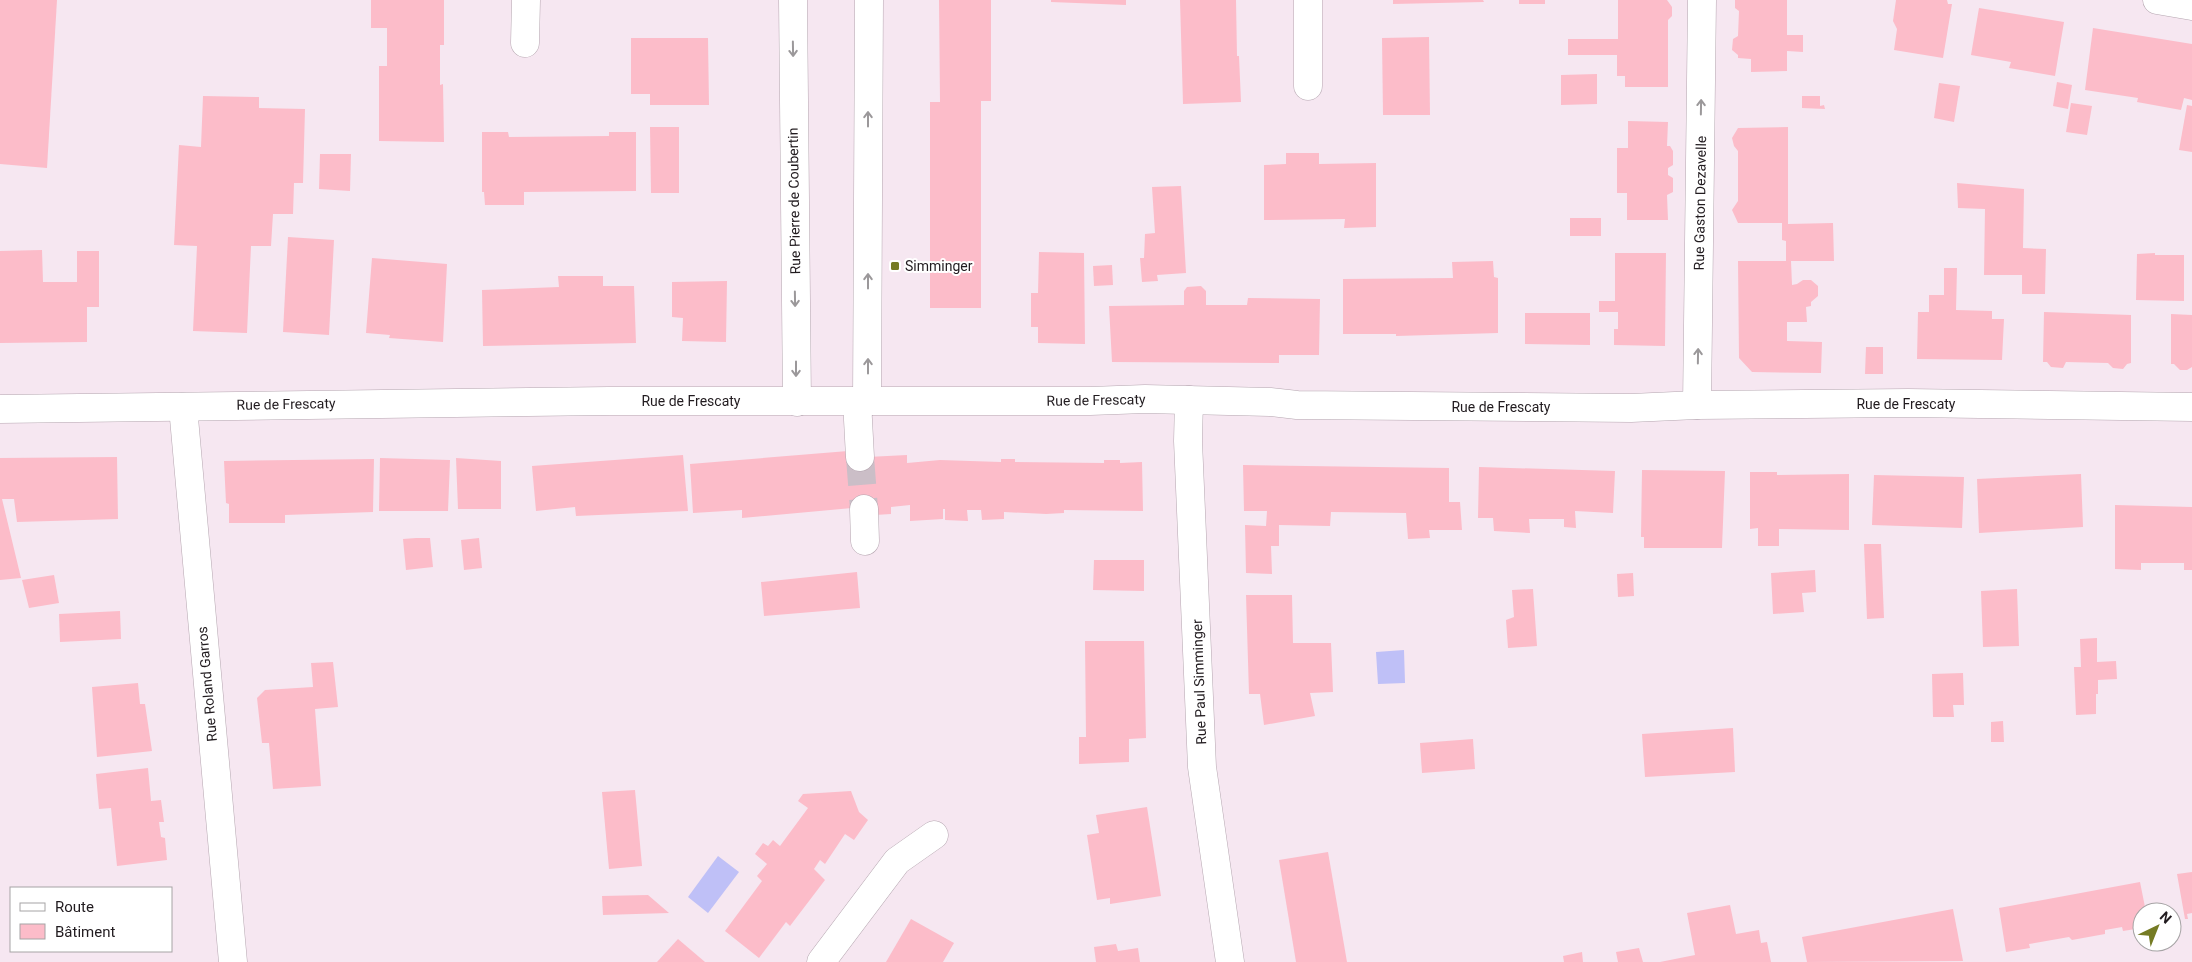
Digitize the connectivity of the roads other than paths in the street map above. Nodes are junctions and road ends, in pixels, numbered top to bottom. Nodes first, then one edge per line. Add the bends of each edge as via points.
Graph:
1 (526, 0) edge
2 (793, 0) edge
3 (869, 0) edge
4 (1308, 0) edge
5 (1702, 0) edge
6 (2157, 0) edge
7 (2192, 6) edge
8 (525, 43) dead end
9 (1308, 86) dead end
10 (1188, 400) junction
11 (862, 401) junction
12 (797, 402) junction
13 (1697, 405) junction
14 (182, 407) junction
15 (2192, 407) edge
16 (0, 408) edge
17 (860, 458) tunnel mouth
18 (864, 509) tunnel mouth
19 (865, 541) dead end
20 (934, 835) dead end
21 (234, 962) edge
22 (820, 962) edge
23 (1230, 962) edge

1 - 8 street
2 -> 12 street, Rue Pierre de Coubertin
11 -> 3 street
4 - 9 street
13 -> 5 street, Rue Gaston Dezavelle
6 - 7 street
10 - 11 street, Rue de Frescaty
10 - 13 street, Rue de Frescaty via 1270,402 1297,406 1631,408
10 - 23 street, Rue Paul Simminger via 1202,767
11 - 12 street, Rue de Frescaty
11 - 17 street
12 - 14 street, Rue de Frescaty
13 - 15 street, Rue de Frescaty via 1908,403
14 - 16 street, Rue de Frescaty
14 - 21 street, Rue Roland Garros
18 - 19 street
20 - 22 street via 897,860

